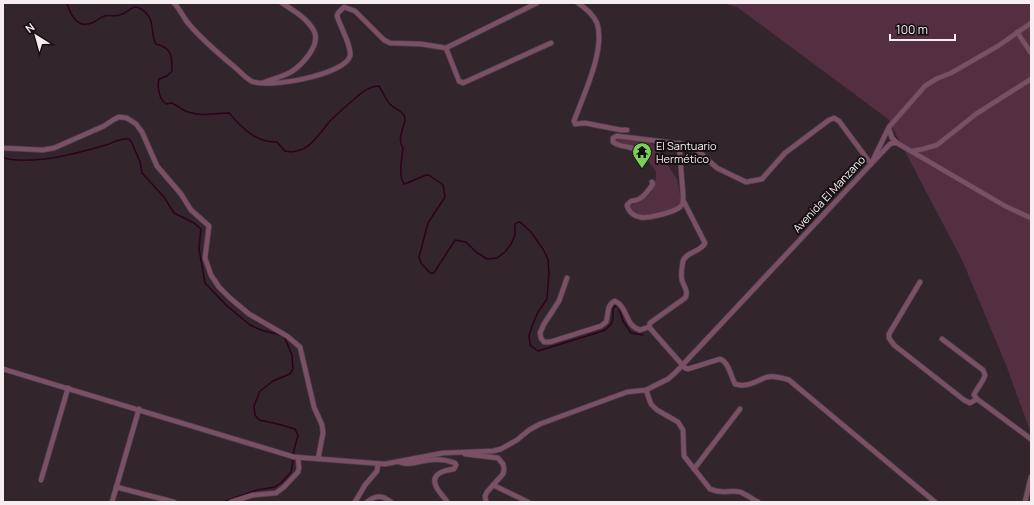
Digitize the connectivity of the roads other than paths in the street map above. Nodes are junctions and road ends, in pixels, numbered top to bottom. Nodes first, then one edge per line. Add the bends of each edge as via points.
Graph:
1 (174, 3) edge
2 (282, 3) edge
3 (537, 3) edge
4 (578, 3) edge
5 (1031, 23) edge
6 (1017, 32) junction
7 (551, 42) dead end
8 (446, 48) junction
9 (1031, 53) edge
10 (1031, 80) edge
11 (260, 83) junction
12 (889, 127) junction
13 (627, 130) dead end
14 (679, 143) junction
15 (897, 143) junction
16 (3, 148) edge
17 (923, 149) junction
18 (912, 151) junction
19 (642, 153) dead end
20 (922, 157) junction
21 (871, 164) junction
22 (652, 182) dead end
23 (683, 200) junction
24 (1031, 218) edge
25 (567, 278) dead end
26 (920, 282) dead end
27 (649, 327) junction
28 (942, 339) dead end
29 (682, 366) junction
30 (3, 368) edge
31 (68, 388) junction
32 (646, 390) junction
33 (977, 399) junction
34 (139, 409) junction
35 (740, 409) dead end
36 (1031, 439) edge
37 (459, 451) junction
38 (298, 458) junction
39 (318, 459) junction
40 (399, 462) junction
41 (378, 464) junction
42 (694, 469) junction
43 (1031, 476) edge
44 (41, 480) dead end
45 (493, 486) junction
46 (116, 487) junction
47 (112, 502) edge
48 (174, 502) edge
49 (231, 502) edge
50 (356, 502) edge
51 (367, 502) edge
52 (391, 502) edge
53 (447, 502) edge
54 (486, 502) edge
55 (528, 502) edge
56 (758, 502) edge
57 (935, 502) edge
58 (1025, 502) edge

1 - 11 street via 188,23 216,52 251,81
2 - 11 street via 312,28 316,37 315,42 306,58 292,71
3 - 8 street
4 - 13 street via 591,13 597,23 599,36 595,65 575,124 584,123
5 - 6 street, Avenida El Manzano
6 - 9 street
6 - 12 street, Avenida El Manzano via 998,46 925,86
7 - 8 street via 464,83 459,81
8 - 11 street via 390,43 355,12 344,7 337,16 350,55 342,66 329,72 292,80
10 - 17 street via 976,114 937,145
12 - 15 street via 890,134
12 - 21 street, Avenida El Manzano
14 - 19 street via 617,136 613,138 616,145 636,148
14 - 21 street via 697,150 717,168 746,182 755,181 762,179 784,154 834,118 840,121
14 - 23 street
15 - 18 street
15 - 21 street via 890,144
16 - 39 street via 54,148 119,117 127,118 136,124 157,166 191,210 209,226 206,262 210,275 239,307 287,336 300,347 314,407 322,425
17 - 18 street
17 - 20 street
18 - 20 street
20 - 24 street via 1005,206
21 - 29 street, Avenida El Manzano
22 - 23 street via 642,198 627,205 635,216 641,218 672,212 681,206
23 - 27 street via 705,243 683,260 682,279 687,295 650,323
25 - 27 street via 559,301 540,333 544,342 601,326 606,322 609,306 615,301 620,303 632,326 640,330
26 - 33 street via 890,334 890,341 964,400 970,403
27 - 29 street
28 - 33 street via 983,370 984,380 974,395
29 - 32 street, Avenida El Manzano via 668,379
29 - 57 street via 688,369 724,360 735,384 741,386 759,382 767,377 789,380
30 - 31 street
31 - 34 street
31 - 44 street
32 - 37 street, Avenida El Manzano via 627,392 540,424 502,449
32 - 42 street via 651,404 678,422 682,430 684,456
33 - 36 street
34 - 38 street
34 - 46 street
35 - 42 street
37 - 40 street
37 - 45 street via 500,460 504,471
38 - 39 street
38 - 49 street via 298,472 279,492 248,496
39 - 41 street
40 - 41 street
40 - 53 street via 406,464 443,460 455,463 454,469 441,471 435,478 436,486
41 - 50 street via 378,471 365,485
42 - 56 street via 710,489 716,492 740,492
43 - 58 street
45 - 54 street via 486,494
45 - 55 street
46 - 47 street
46 - 48 street
51 - 52 street via 379,496

